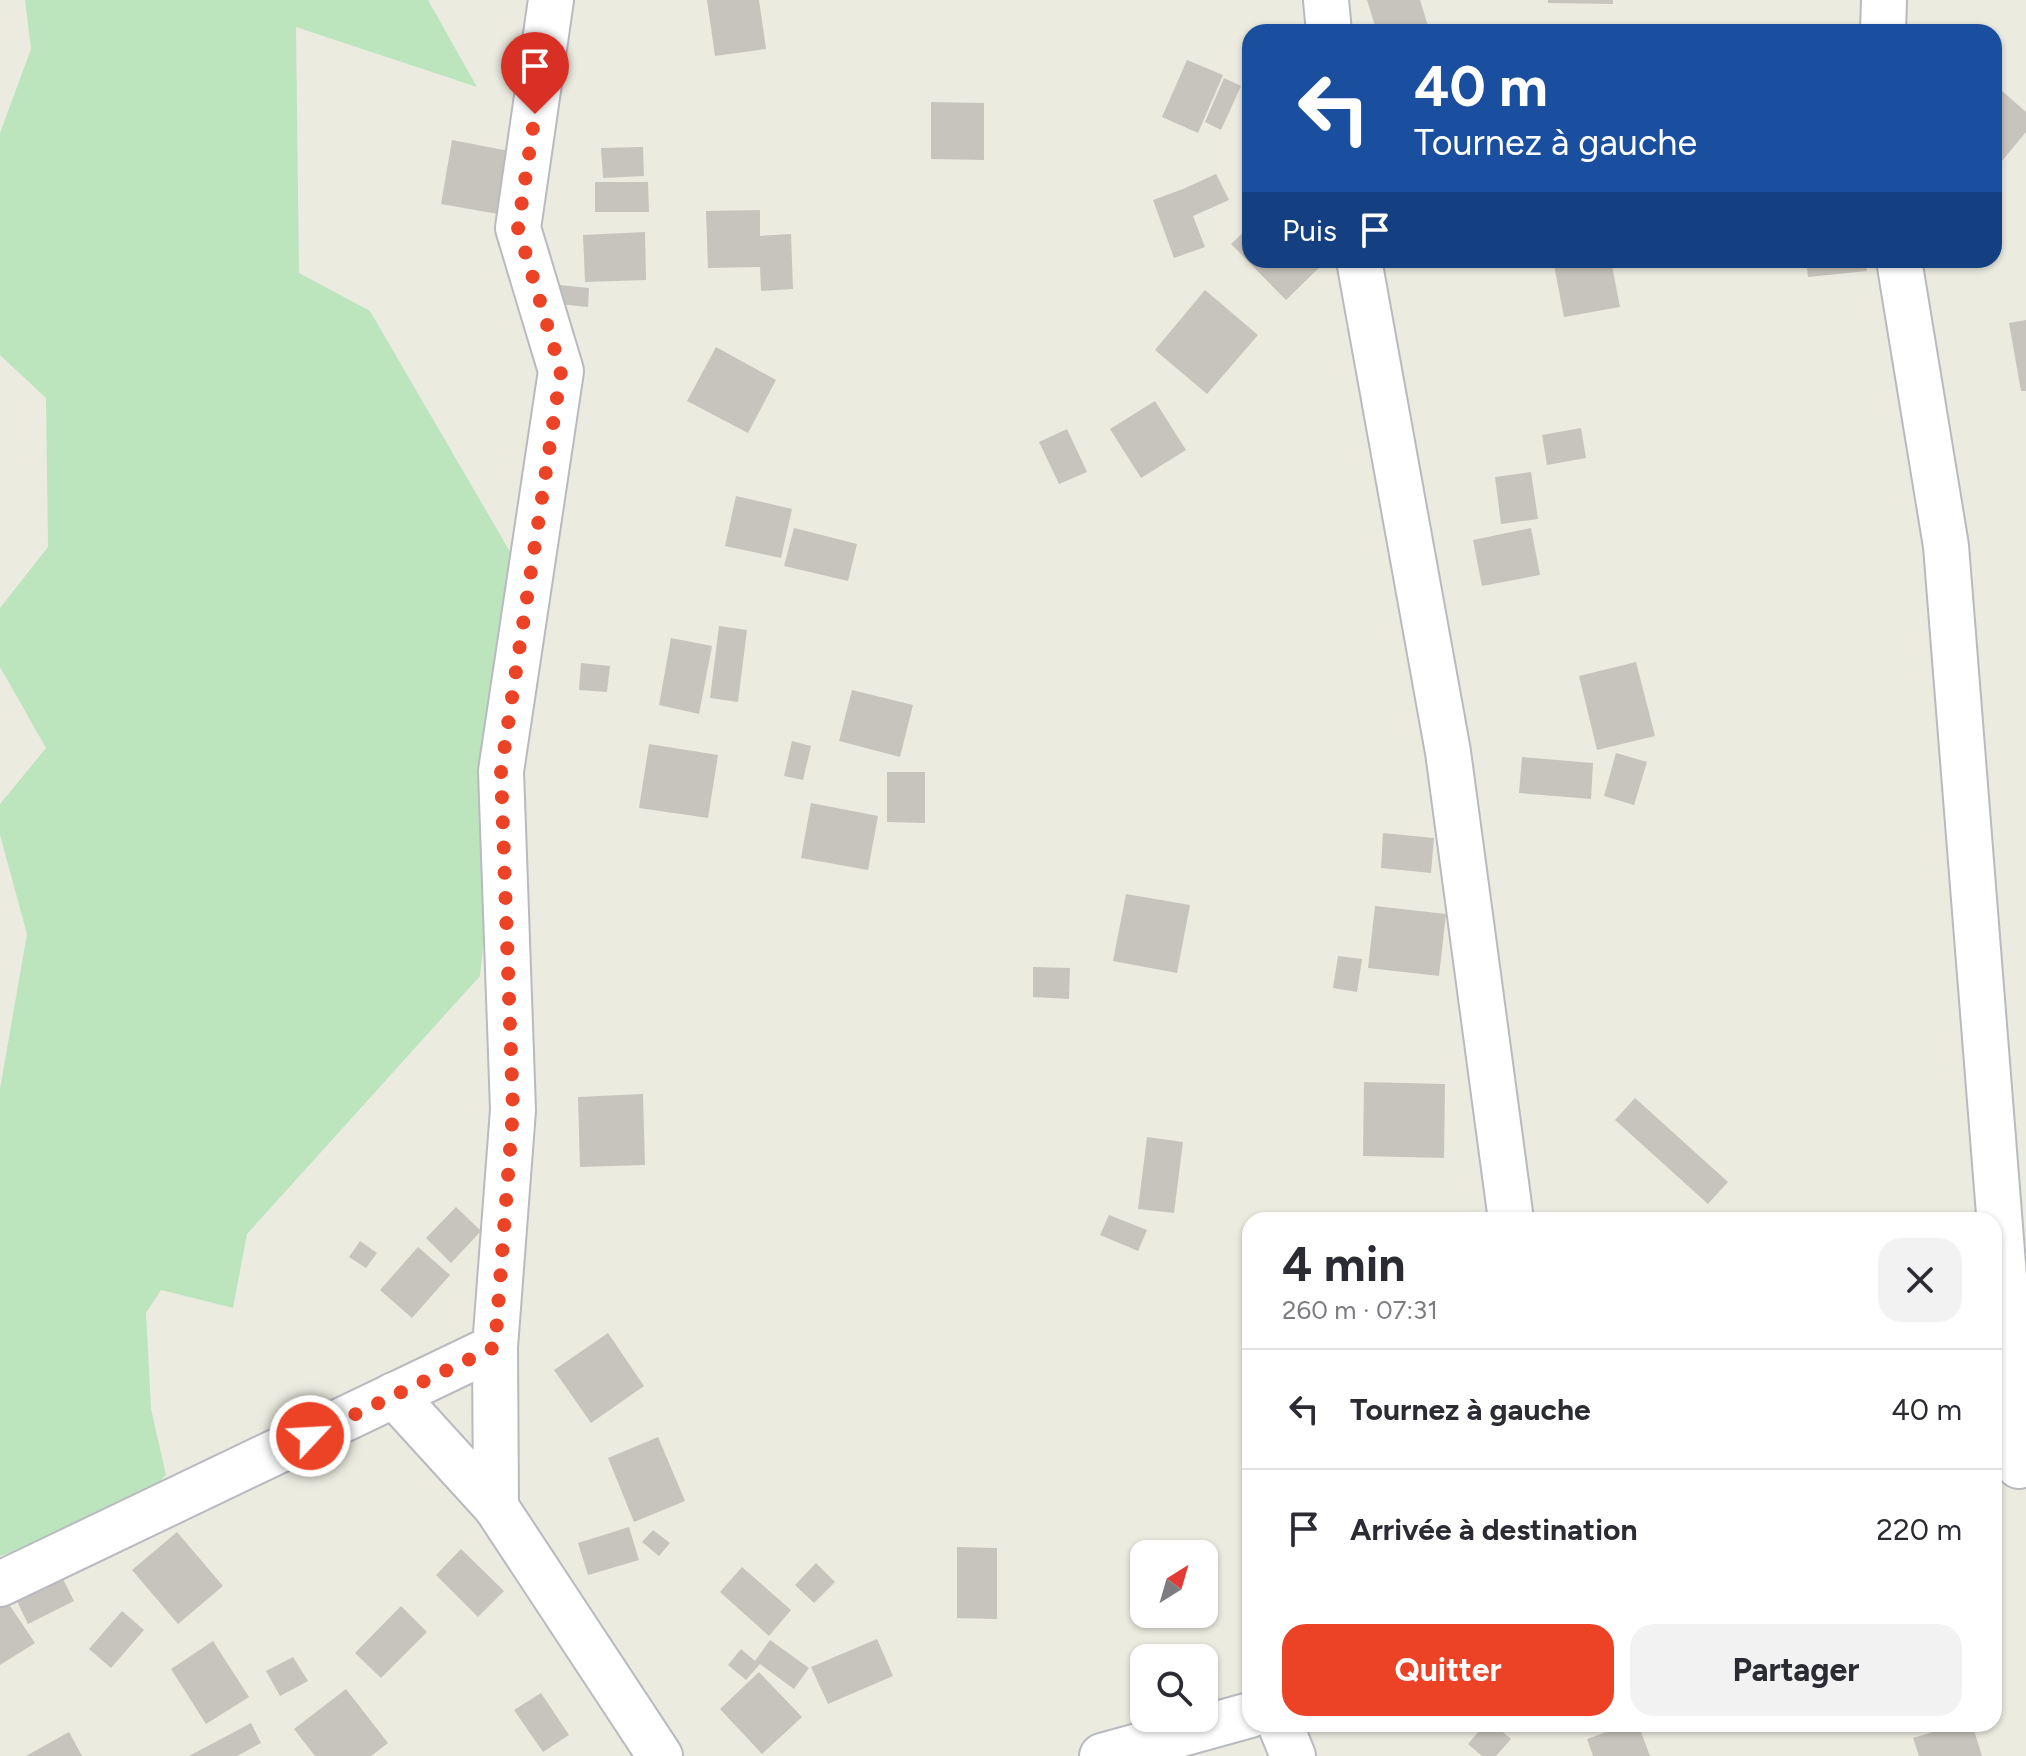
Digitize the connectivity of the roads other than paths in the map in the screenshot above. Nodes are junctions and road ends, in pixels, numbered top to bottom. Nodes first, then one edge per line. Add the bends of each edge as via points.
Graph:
1 (551, 0) edge
2 (1326, 0) edge
3 (1884, 0) edge
4 (1328, 24) edge
5 (1883, 24) edge
6 (1360, 268) edge
7 (1900, 268) edge
8 (1510, 1212) edge
9 (1994, 1212) edge
10 (2002, 1317) edge
11 (495, 1347) junction
12 (394, 1395) junction
13 (2013, 1468) edge
14 (496, 1507) junction
15 (0, 1584) edge
16 (1242, 1717) edge
17 (1283, 1732) edge
18 (660, 1756) edge
19 (1102, 1756) edge
20 (1293, 1756) edge

1 - 11 street via 518,228 561,371 501,771 513,1110
2 - 4 street
3 - 5 street
6 - 8 street via 1448,752
7 - 9 street via 1946,546
10 - 13 street
11 - 12 street
11 - 14 street
12 - 14 street
12 - 15 street
14 - 18 street
16 - 19 street
17 - 20 street

